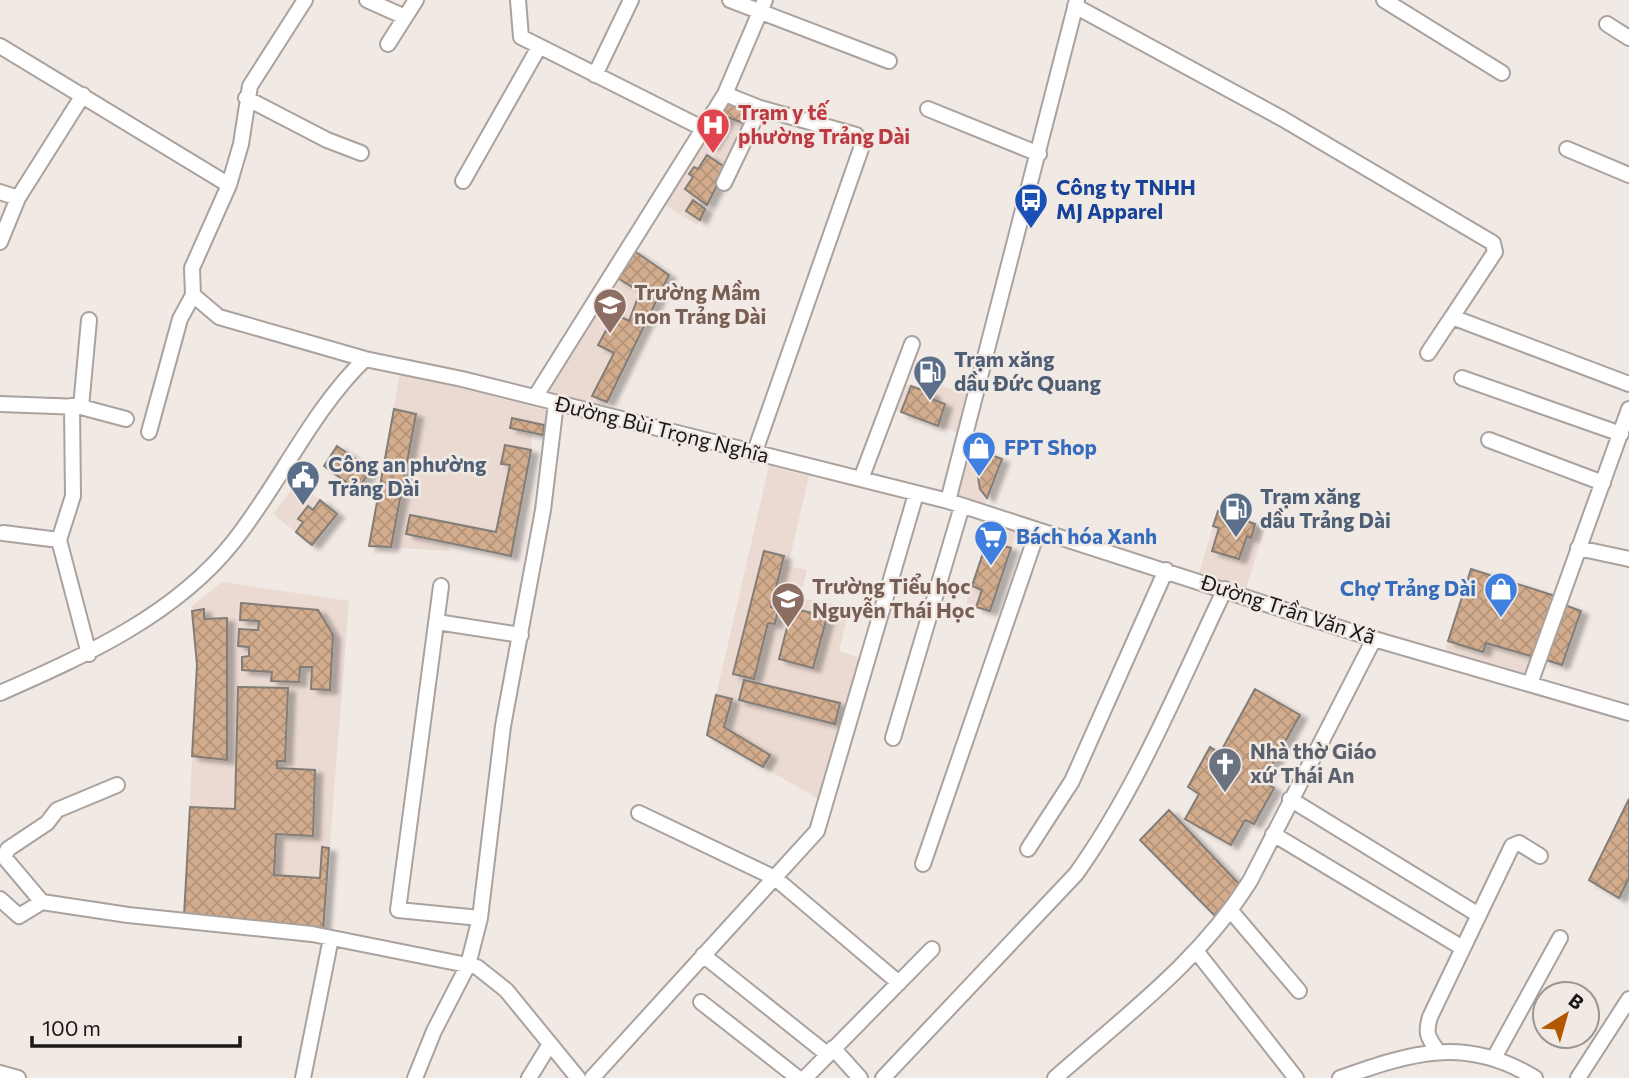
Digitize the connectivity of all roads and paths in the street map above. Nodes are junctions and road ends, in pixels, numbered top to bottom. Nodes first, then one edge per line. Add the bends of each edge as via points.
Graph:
1 (305, 0) edge
2 (367, 0) edge
3 (416, 0) edge
4 (518, 0) edge
5 (631, 0) edge
6 (730, 0) edge
7 (1384, 0) edge
8 (1076, 3) edge
9 (762, 7) edge
10 (405, 17) junction
11 (1607, 24) dead end
12 (1629, 38) edge
13 (388, 44) dead end
14 (0, 46) edge
15 (539, 47) junction
16 (889, 61) dead end
17 (1502, 73) dead end
18 (595, 75) junction
19 (724, 94) junction
20 (83, 95) junction
21 (246, 98) junction
22 (760, 108) junction
23 (928, 109) dead end
24 (704, 129) junction
25 (1567, 149) dead end
26 (361, 153) dead end
27 (1039, 154) junction
28 (1629, 175) edge
29 (463, 180) dead end
30 (724, 183) dead end
31 (229, 185) junction
32 (0, 192) edge
33 (18, 198) junction
34 (0, 242) edge
35 (193, 295) junction
36 (1451, 317) junction
37 (89, 320) dead end
38 (912, 344) dead end
39 (1428, 353) dead end
40 (365, 359) junction
41 (1462, 378) dead end
42 (1629, 384) edge
43 (535, 397) junction
44 (556, 403) junction
45 (0, 404) edge
46 (77, 407) junction
47 (1629, 409) edge
48 (126, 419) dead end
49 (149, 432) dead end
50 (1621, 435) junction
51 (1489, 440) dead end
52 (754, 454) junction
53 (861, 479) junction
54 (1603, 483) junction
55 (916, 494) junction
56 (956, 503) junction
57 (1038, 530) junction
58 (3, 533) dead end
59 (59, 540) junction
60 (1578, 548) junction
61 (1629, 559) edge
62 (1166, 570) junction
63 (442, 586) dead end
64 (1225, 589) junction
65 (437, 622) junction
66 (521, 635) junction
67 (1374, 639) junction
68 (89, 654) junction
69 (1530, 684) junction
70 (0, 694) edge
71 (1629, 713) edge
72 (893, 738) dead end
73 (117, 785) dead end
74 (1290, 799) junction
75 (639, 813) dead end
76 (1273, 834) junction
77 (1028, 849) dead end
78 (1540, 856) dead end
79 (923, 864) dead end
80 (775, 878) junction
81 (0, 899) edge
82 (42, 902) junction
83 (1231, 911) junction
84 (1478, 914) junction
85 (480, 918) junction
86 (331, 938) junction
87 (1560, 938) dead end
88 (1461, 947) junction
89 (932, 949) dead end
90 (1198, 952) junction
91 (703, 955) junction
92 (468, 965) junction
93 (899, 983) junction
94 (1299, 991) dead end
95 (1629, 999) edge
96 (701, 1002) dead end
97 (550, 1044) junction
98 (1437, 1050) junction
99 (830, 1051) junction
100 (1494, 1058) junction
101 (0, 1073) edge
102 (18, 1078) edge
103 (303, 1078) edge
104 (415, 1078) edge
105 (529, 1078) edge
106 (578, 1078) edge
107 (592, 1078) edge
108 (798, 1078) edge
109 (805, 1078) edge
110 (860, 1078) edge
111 (883, 1078) edge
112 (1055, 1078) edge
113 (1296, 1078) edge
114 (1340, 1078) edge
115 (1535, 1078) edge
116 (1578, 1078) edge

1 - 21 street via 256,74
2 - 10 street
3 - 10 street
4 - 15 street via 521,37
5 - 18 street
6 - 9 street
7 - 17 street
8 - 27 street
8 - 36 street via 1493,243 1495,252
9 - 16 street
9 - 19 street
10 - 13 street
11 - 12 street
14 - 20 street
15 - 18 street
15 - 29 street
18 - 24 street
19 - 22 street
19 - 24 street
20 - 31 street
20 - 33 street
21 - 26 street
21 - 31 street via 241,144
22 - 30 street
22 - 52 street via 856,135 863,143
23 - 27 street
24 - 43 street
25 - 28 street
27 - 56 street
31 - 35 street via 192,268
32 - 33 street
33 - 34 street
35 - 40 street, Đường Bùi Trọng Nghĩa via 219,317
35 - 49 street via 180,319
36 - 39 street
36 - 42 street
37 - 46 street
38 - 53 street
40 - 43 street, Đường Bùi Trọng Nghĩa
40 - 68 street via 338,389 236,540 212,567 195,584
41 - 50 street
43 - 44 street, Đường Bùi Trọng Nghĩa
44 - 52 street, Đường Bùi Trọng Nghĩa
44 - 66 street
45 - 46 street
46 - 48 street
46 - 59 street via 73,496
47 - 50 street
50 - 54 street
51 - 54 street
52 - 53 street, Đường Bùi Trọng Nghĩa
53 - 55 street, Đường Bùi Trọng Nghĩa
54 - 60 street
55 - 56 street, Đường Bùi Trọng Nghĩa
55 - 80 street via 824,812 817,831
56 - 57 street, Đường Trần Văn Xã
56 - 72 street
57 - 62 street, Đường Trần Văn Xã
57 - 79 street
58 - 59 street
59 - 68 street
60 - 61 street
60 - 69 street
62 - 64 street, Đường Trần Văn Xã
62 - 77 street via 1072,781
63 - 65 street
64 - 67 street, Đường Trần Văn Xã
64 - 111 street via 1133,779 1093,850 1076,874
65 - 66 street
65 - 85 street via 398,910
66 - 85 street via 503,726
67 - 69 street, Đường Trần Văn Xã
67 - 74 street
68 - 70 street
69 - 71 street, Đường Trần Văn Xã
73 - 82 street via 57,810 47,823 8,849 4,857 12,870
74 - 76 street
74 - 84 street
75 - 80 street
76 - 83 street
76 - 88 street
78 - 84 street via 1519,843 1512,846
80 - 91 street
80 - 93 street
81 - 82 street via 19,916
82 - 86 street
83 - 90 street
83 - 94 street
84 - 88 street
85 - 92 street
86 - 92 street
86 - 103 street
87 - 100 street
88 - 98 street via 1426,1030
89 - 93 street
90 - 112 street
90 - 113 street
91 - 99 street
91 - 107 street
92 - 97 street via 486,971 506,990
92 - 104 street
93 - 99 street
95 - 116 street
96 - 108 street
97 - 105 street
97 - 106 street
98 - 100 street
98 - 114 street via 1402,1056
99 - 109 street
99 - 110 street
100 - 115 street
101 - 102 street

